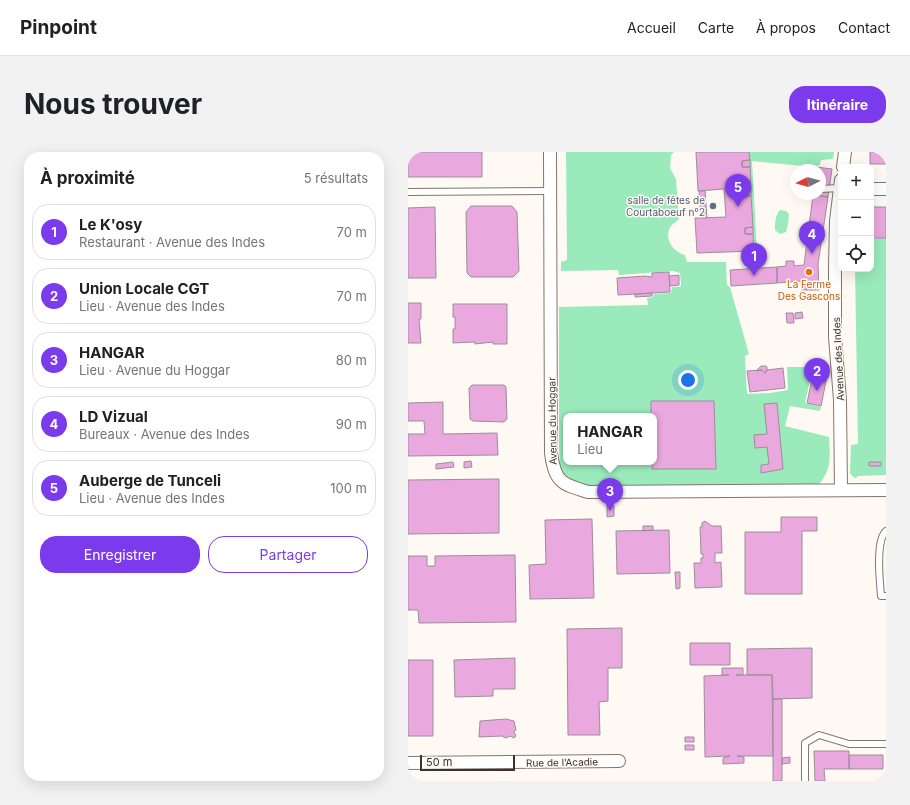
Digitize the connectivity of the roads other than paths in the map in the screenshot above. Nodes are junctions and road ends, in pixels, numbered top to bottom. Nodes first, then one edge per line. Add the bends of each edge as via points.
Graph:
1 (550, 152) edge
2 (845, 152) edge
3 (843, 164) edge
4 (838, 186) edge
5 (826, 188) edge
6 (874, 189) edge
7 (886, 189) edge
8 (550, 191) junction
9 (408, 192) edge
10 (839, 200) edge
11 (841, 490) junction
12 (886, 490) edge
13 (886, 531) edge
14 (886, 596) edge
15 (886, 744) edge
16 (619, 761) dead end
17 (408, 763) edge
18 (805, 781) edge

1 - 8 street, Avenue du Hoggar
2 - 3 street
4 - 5 lane
6 - 7 street
8 - 9 lane
8 - 11 street, Avenue du Hoggar via 551,453 553,470 559,479 569,486 588,492
10 - 11 street, Avenue des Indes via 836,221 835,337 840,400
11 - 12 street, Avenue du Hoggar
13 - 14 lane via 882,535 880,547 881,596
15 - 18 lane via 849,744 819,735 805,743
16 - 17 street, Rue de l’Acadie

